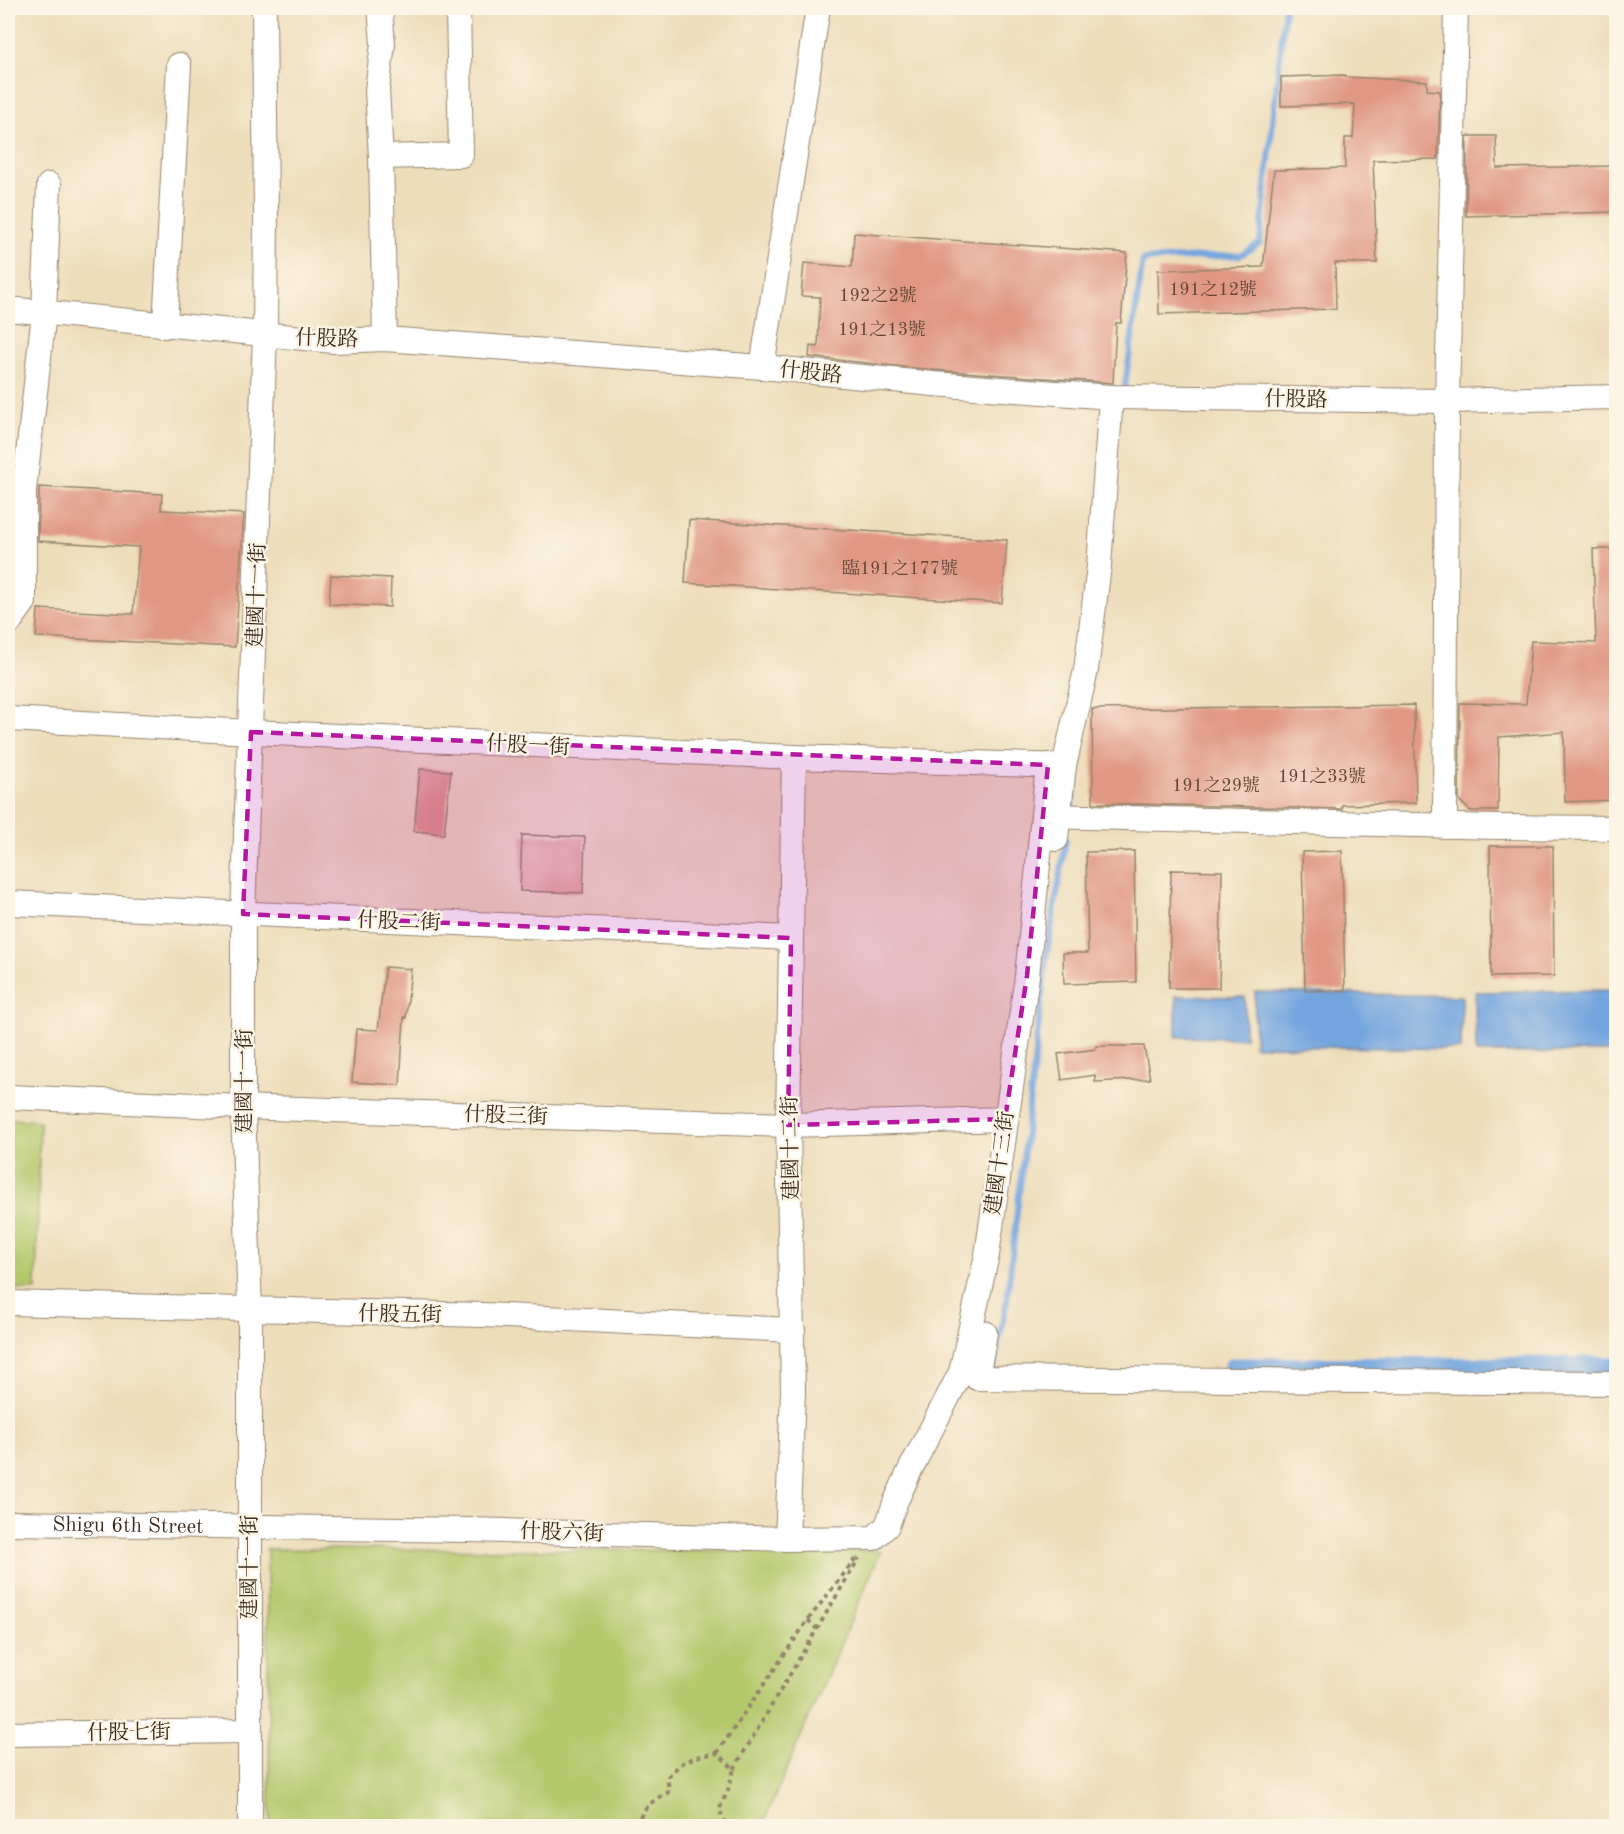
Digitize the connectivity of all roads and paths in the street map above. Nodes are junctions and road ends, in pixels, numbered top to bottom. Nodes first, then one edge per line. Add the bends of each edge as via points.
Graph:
1 (264, 8) edge
2 (380, 8) edge
3 (458, 8) edge
4 (818, 8) edge
5 (1456, 8) edge
6 (179, 65) dead end
7 (381, 157) junction
8 (50, 185) dead end
9 (8, 309) edge
10 (44, 313) junction
11 (165, 326) junction
12 (265, 335) junction
13 (385, 339) junction
14 (762, 367) junction
15 (1111, 397) junction
16 (1617, 397) edge
17 (1447, 401) junction
18 (8, 624) edge
19 (8, 718) edge
20 (251, 732) junction
21 (794, 757) junction
22 (1056, 766) junction
23 (1051, 816) junction
24 (1445, 826) junction
25 (1617, 828) edge
26 (8, 903) edge
27 (243, 914) junction
28 (791, 938) junction
29 (8, 1097) edge
30 (243, 1107) junction
31 (1005, 1119) junction
32 (788, 1125) junction
33 (8, 1303) edge
34 (250, 1311) junction
35 (793, 1330) junction
36 (1617, 1383) edge
37 (8, 1523) edge
38 (249, 1527) junction
39 (873, 1538) junction
40 (787, 1539) junction
41 (808, 1620) junction
42 (817, 1629) junction
43 (250, 1731) junction
44 (8, 1734) edge
45 (717, 1753) junction
46 (734, 1769) junction
47 (250, 1827) edge
48 (637, 1827) edge
49 (728, 1827) edge

1 - 12 street, 建國十一街
2 - 7 street via 383,44 377,90
3 - 7 street via 461,155
4 - 14 street
5 - 17 street
6 - 11 street
7 - 13 street
8 - 10 street
9 - 10 street, 什股路
10 - 11 street, 什股路
10 - 18 street via 24,490 24,602
11 - 12 street, 什股路
12 - 13 street, 什股路 via 334,341
12 - 20 street, 建國十一街
13 - 14 street, 什股路
14 - 15 street, 什股路
15 - 17 street, 什股路
15 - 22 street, 建國十三街 via 1099,566 1086,670
16 - 17 street, 什股路
17 - 24 street
19 - 20 street, 什股一街
20 - 21 street, 什股一街
20 - 27 street, 建國十一街
21 - 22 street, 什股一街
21 - 28 street, 建國十二街
22 - 23 street, 建國十三街
23 - 24 street
23 - 31 street, 建國十三街
23 - 36 street via 1010,1185 977,1378
24 - 25 street
26 - 27 street, 什股二街
27 - 28 street, 什股二街
27 - 30 street, 建國十一街
28 - 32 street, 建國十二街
29 - 30 street, 什股三街
30 - 32 street, 什股三街
30 - 34 street, 建國十一街
31 - 32 street, 什股三街
31 - 39 street, 建國十三街 via 987,1255 961,1372 910,1470 887,1526
32 - 35 street, 建國十二街
33 - 34 street, 什股五街
34 - 35 street, 什股五街 via 484,1316
34 - 38 street, 建國十一街
35 - 40 street, 建國十二街
37 - 38 street, Shigu 6th Street
38 - 40 street, 什股六街
38 - 43 street, 建國十一街
39 - 40 street, 什股六街
39 - 41 path
39 - 42 path
41 - 42 path
41 - 45 path
42 - 46 path
43 - 44 street, 什股七街
43 - 47 street, 建國十一街
45 - 46 path
45 - 48 path via 678,1765 668,1777 668,1793 653,1800 639,1816
46 - 49 path via 719,1810

